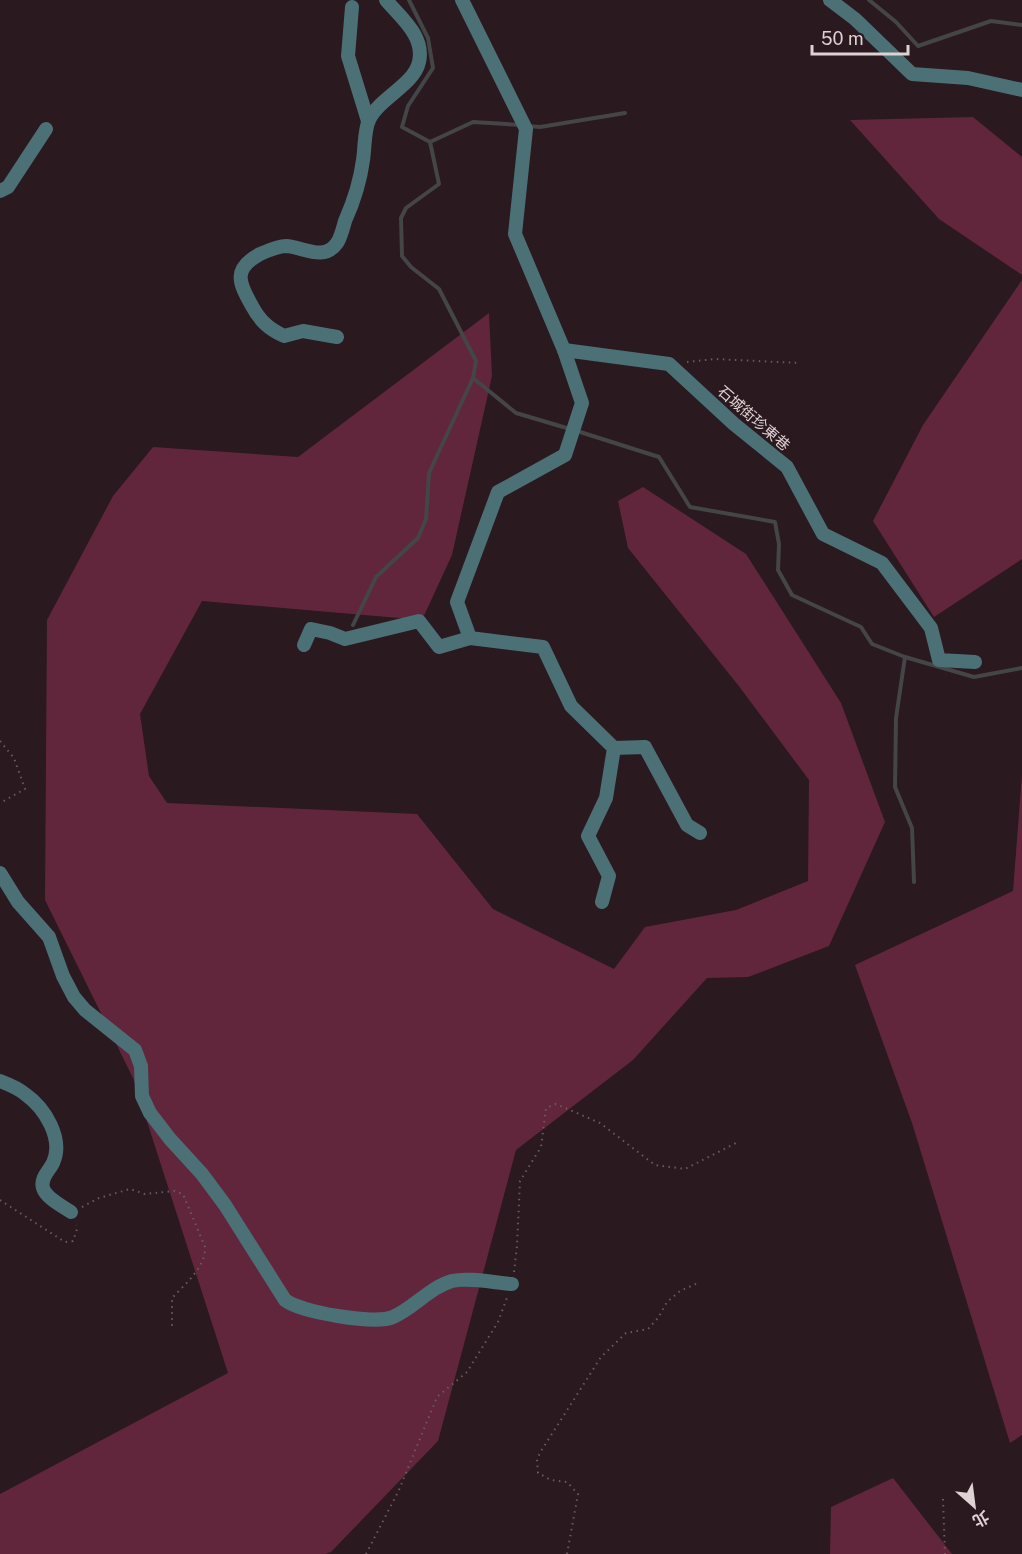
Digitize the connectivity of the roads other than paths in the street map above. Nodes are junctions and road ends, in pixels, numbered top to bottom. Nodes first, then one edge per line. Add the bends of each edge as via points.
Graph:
1 (386, 0) edge
2 (462, 0) edge
3 (830, 0) edge
4 (352, 7) dead end
5 (1022, 90) edge
6 (368, 121) junction
7 (46, 129) dead end
8 (0, 192) edge
9 (337, 337) dead end
10 (564, 350) junction
11 (470, 638) junction
12 (304, 645) dead end
13 (975, 662) dead end
14 (614, 748) junction
15 (700, 833) dead end
16 (0, 873) edge
17 (602, 902) dead end
18 (0, 1081) edge
19 (71, 1212) road end
20 (512, 1284) dead end

1 - 6 street via 416,36 419,63
2 - 10 street via 526,129 515,234
3 - 5 street via 912,74 968,78
4 - 6 street via 348,56
6 - 9 street via 360,185 336,244 318,253 286,246 268,250 245,264 240,275 240,285 269,329 284,336 303,331
7 - 8 street via 8,187
10 - 11 street via 582,403 565,455 498,492 457,602
10 - 13 street, 石城街珍東巷 via 669,364 787,467 823,534 882,563 931,628 939,660
11 - 12 street via 439,646 419,621 345,639 311,629
11 - 14 street via 543,646 571,706
14 - 15 street via 645,747 687,825
14 - 17 street via 606,798 588,836 609,876
16 - 20 street via 18,902 49,937 74,997 135,1050 141,1066 142,1096 150,1113 225,1205 285,1300 296,1307 380,1321 394,1317 454,1280
18 - 19 street via 25,1093 47,1118 55,1136 56,1154 42,1185 45,1193

